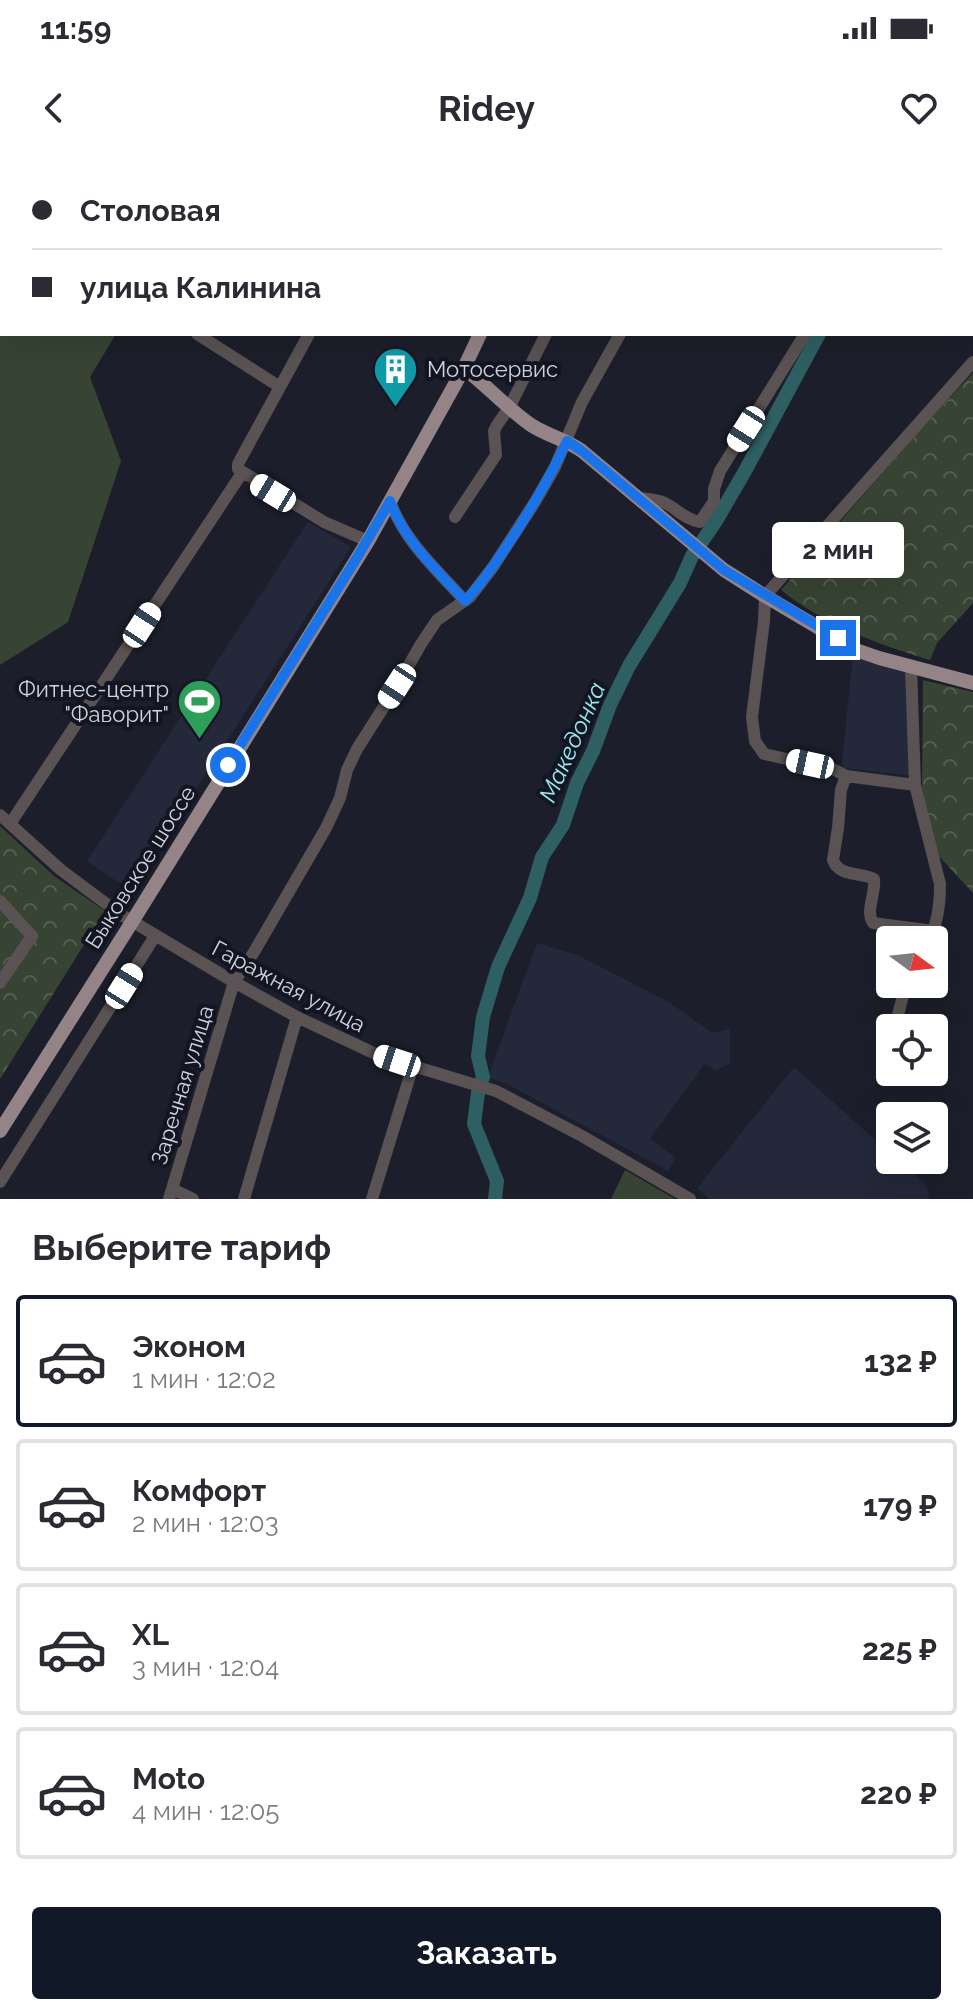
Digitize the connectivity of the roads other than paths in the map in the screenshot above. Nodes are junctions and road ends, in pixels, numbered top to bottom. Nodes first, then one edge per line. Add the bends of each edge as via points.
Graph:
1 (200, 336) edge
2 (308, 336) edge
3 (479, 336) edge
4 (545, 336) edge
5 (619, 336) edge
6 (804, 336) edge
7 (973, 362) edge
8 (464, 368) junction
9 (280, 387) junction
10 (509, 408) junction
11 (567, 441) junction
12 (240, 468) junction
13 (638, 498) junction
14 (390, 501) junction
15 (455, 517) dead end
16 (368, 541) junction
17 (765, 596) junction
18 (465, 601) junction
19 (911, 667) junction
20 (973, 683) edge
21 (846, 776) junction
22 (915, 785) junction
23 (5, 819) edge
24 (0, 901) edge
25 (132, 922) junction
26 (886, 926) edge
27 (933, 926) edge
28 (155, 936) junction
29 (234, 982) junction
30 (0, 983) edge
31 (297, 1017) junction
32 (413, 1066) junction
33 (0, 1131) edge
34 (0, 1182) edge
35 (170, 1194) edge
36 (193, 1199) edge
37 (244, 1199) edge
38 (372, 1199) edge
39 (690, 1199) edge

1 - 9 street
2 - 9 street
3 - 8 main road, Быковское шоссе
4 - 10 street
5 - 11 street, Заречная улица
6 - 13 street via 720,471 714,501 700,522 667,504
7 - 17 street
8 - 10 main road
8 - 14 main road, Быковское шоссе
9 - 12 street
10 - 11 main road via 543,432
10 - 15 street via 494,431 496,455
11 - 13 main road
11 - 18 street, Заречная улица via 535,502
12 - 16 street via 324,522
12 - 23 street
13 - 17 main road via 724,570
14 - 16 main road, Быковское шоссе
14 - 18 street via 411,540
16 - 25 main road, Быковское шоссе
17 - 19 main road via 856,650
17 - 21 street via 752,717 755,741 764,754
18 - 29 street, Заречная улица via 437,620 357,749 326,828
19 - 20 main road
19 - 22 street
21 - 22 street
21 - 26 street via 834,865 874,879 869,916 873,923
22 - 27 street via 940,884
23 - 25 street, Гаражная улица via 61,870
24 - 30 street via 32,936
25 - 28 street, Гаражная улица
25 - 33 main road, Быковское шоссе
28 - 29 street, Гаражная улица
28 - 34 street
29 - 31 street, Гаражная улица
29 - 35 street, Заречная улица
31 - 32 street, Гаражная улица
31 - 37 street
32 - 38 street
32 - 39 street, Гаражная улица via 482,1085
35 - 36 street

